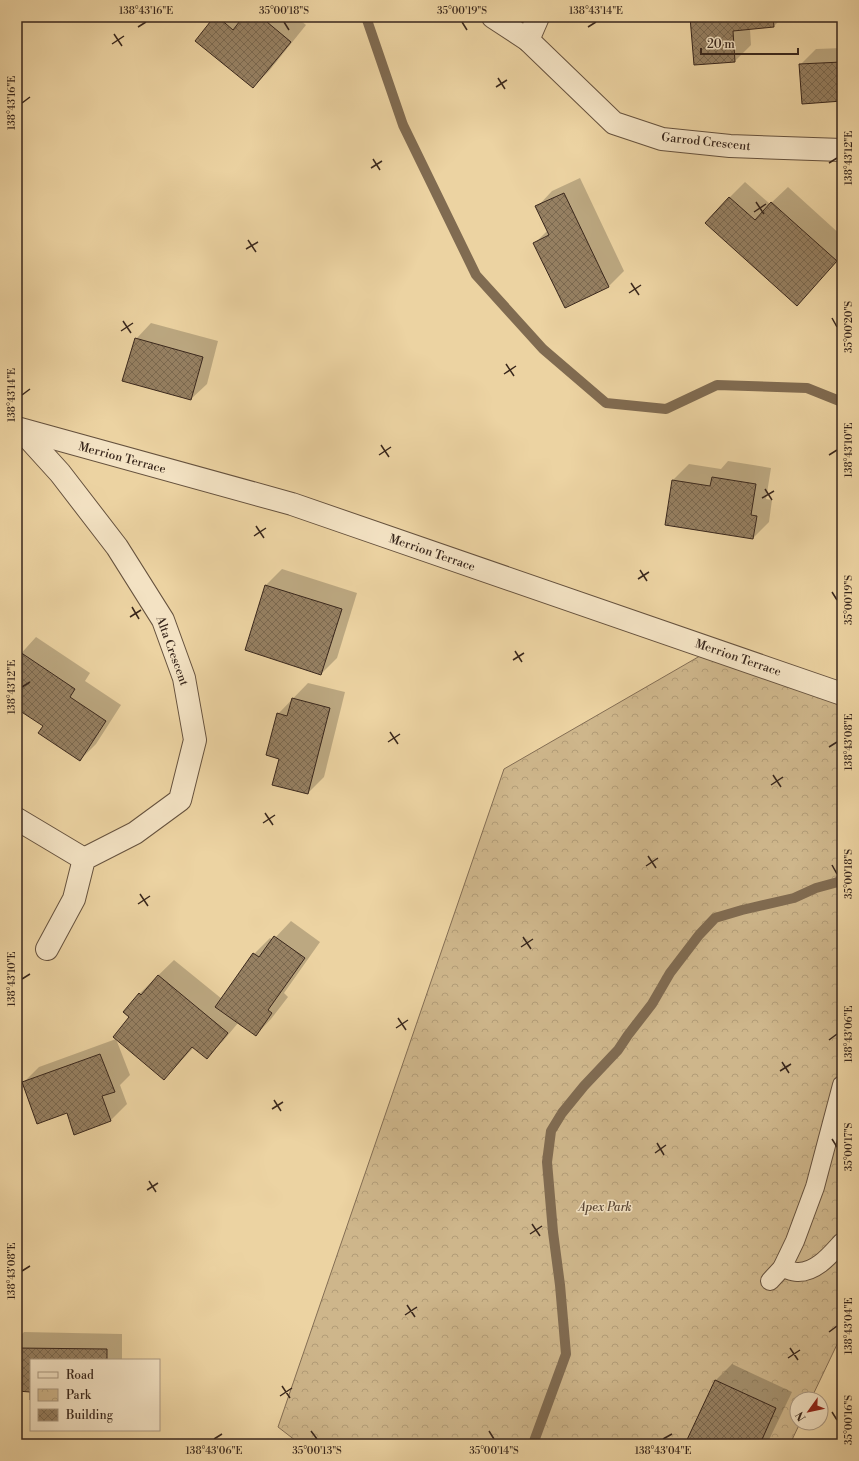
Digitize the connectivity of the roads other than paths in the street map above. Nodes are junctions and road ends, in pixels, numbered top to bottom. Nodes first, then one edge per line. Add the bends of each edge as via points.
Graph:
1 (493, 17) edge
2 (538, 17) edge
3 (528, 40) junction
4 (842, 150) edge
5 (19, 429) edge
6 (842, 694) edge
7 (17, 819) edge
8 (84, 859) junction
9 (47, 949) dead end
10 (842, 1085) edge
11 (842, 1242) edge

1 - 3 street, Garrod Crescent
2 - 3 street
3 - 4 street, Garrod Crescent via 614,123 662,139 730,146
5 - 6 street, Merrion Terrace via 292,504
5 - 8 street, Alta Crescent via 60,473 117,547 163,620 184,678 195,740 180,800 135,833
7 - 8 street
8 - 9 street via 74,899
10 - 11 lane via 815,1187 795,1241 776,1274 809,1269 828,1257

